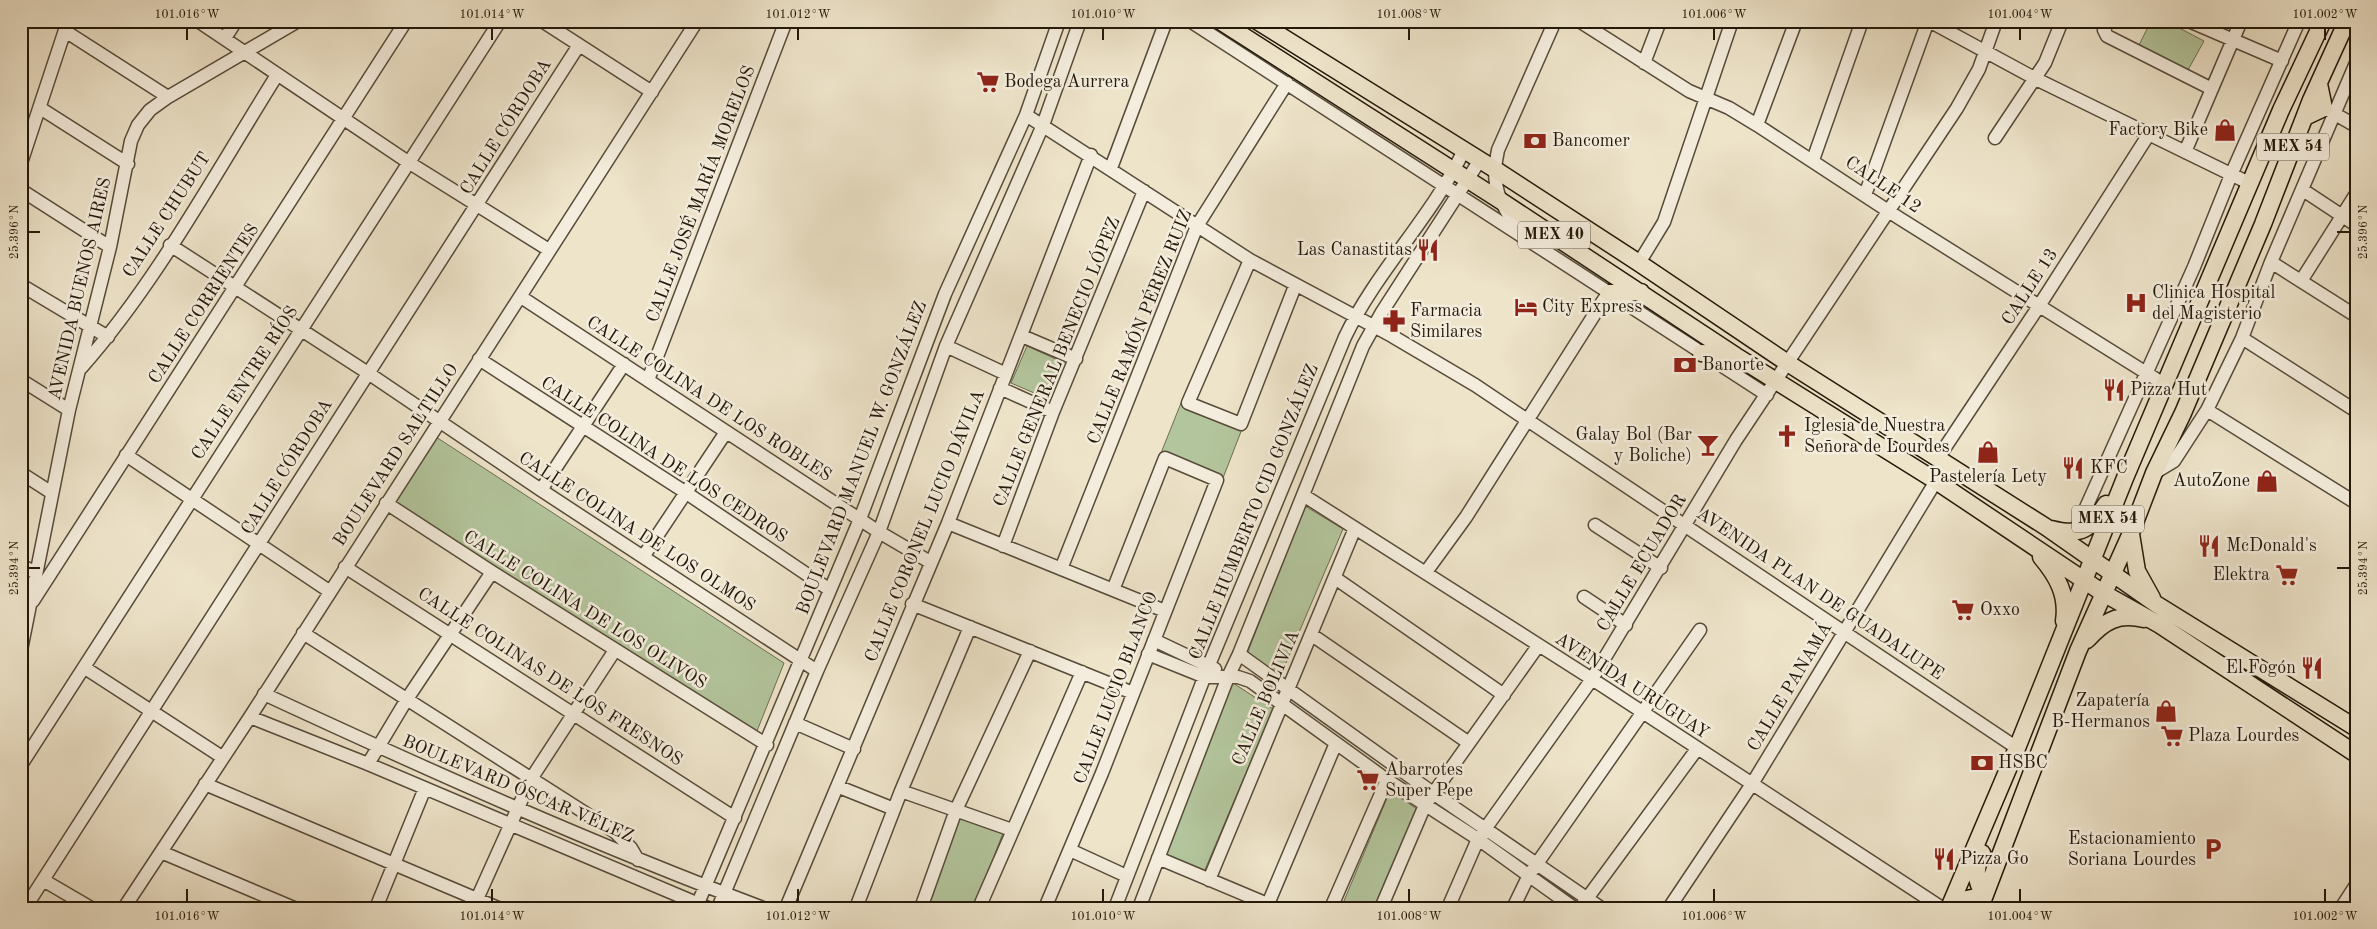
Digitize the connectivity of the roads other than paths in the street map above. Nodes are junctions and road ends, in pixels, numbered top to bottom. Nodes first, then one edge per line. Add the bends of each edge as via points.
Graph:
1 (198, 21) edge
2 (236, 21) edge
3 (298, 21) edge
4 (406, 21) edge
5 (500, 21) edge
6 (542, 21) edge
7 (697, 21) edge
8 (786, 21) edge
9 (1060, 21) edge
10 (1080, 21) edge
11 (1166, 21) edge
12 (1190, 21) edge
13 (1220, 21) edge
14 (1257, 21) edge
15 (1555, 21) edge
16 (1579, 21) edge
17 (1660, 21) edge
18 (1732, 21) edge
19 (1796, 21) edge
20 (1862, 21) edge
21 (1929, 21) edge
22 (1996, 21) edge
23 (2062, 21) edge
24 (2108, 21) edge
25 (2188, 21) edge
26 (2241, 21) edge
27 (2299, 21) edge
28 (2323, 21) edge
29 (2347, 21) edge
30 (66, 26) edge
31 (1594, 26) edge
32 (2316, 37) junction
33 (225, 38) junction
34 (2232, 41) junction
35 (579, 45) junction
36 (1986, 52) junction
37 (245, 53) junction
38 (2282, 61) junction
39 (1644, 63) junction
40 (2356, 63) edge
41 (277, 75) junction
42 (2036, 79) junction
43 (1287, 83) junction
44 (2212, 89) junction
45 (652, 92) junction
46 (168, 97) junction
47 (1704, 98) junction
48 (2324, 107) junction
49 (40, 108) junction
50 (2281, 110) junction
51 (1026, 115) junction
52 (342, 119) junction
53 (1043, 125) junction
54 (1757, 125) junction
55 (2356, 126) edge
56 (2149, 134) junction
57 (1995, 138) dead end
58 (1464, 150) junction
59 (2186, 152) junction
60 (1091, 155) junction
61 (1480, 160) junction
62 (1813, 160) junction
63 (408, 162) junction
64 (21, 163) edge
65 (128, 164) junction
66 (1111, 168) junction
67 (1496, 170) junction
68 (1460, 175) junction
69 (2231, 175) junction
70 (2249, 183) junction
71 (1445, 187) junction
72 (21, 190) edge
73 (2303, 190) junction
74 (1144, 191) junction
75 (2356, 194) edge
76 (1458, 195) junction
77 (1866, 195) junction
78 (1498, 199) junction
79 (478, 204) junction
80 (1888, 211) junction
81 (2342, 216) junction
82 (2356, 225) edge
83 (1196, 226) junction
84 (1524, 237) junction
85 (170, 245) junction
86 (110, 247) junction
87 (549, 250) junction
88 (1250, 260) junction
89 (2271, 262) junction
90 (1640, 263) junction
91 (2301, 281) junction
92 (21, 285) edge
93 (1295, 286) junction
94 (236, 288) junction
95 (1641, 292) junction
96 (1608, 293) junction
97 (520, 296) junction
98 (2039, 306) junction
99 (2356, 316) edge
100 (1354, 318) junction
101 (91, 326) junction
102 (1373, 327) junction
103 (301, 330) junction
104 (1022, 336) junction
105 (108, 337) junction
106 (2242, 338) junction
107 (946, 346) junction
108 (1700, 352) junction
109 (1736, 356) junction
110 (479, 359) junction
111 (1076, 359) junction
112 (1786, 362) junction
113 (624, 364) junction
114 (80, 369) junction
115 (368, 372) junction
116 (2145, 373) junction
117 (1006, 374) junction
118 (21, 380) edge
119 (648, 380) junction
120 (1776, 380) junction
121 (2164, 384) junction
122 (1000, 388) junction
123 (1767, 395) junction
124 (69, 410) junction
125 (2207, 410) junction
126 (2356, 411) edge
127 (1053, 412) junction
128 (1528, 419) junction
129 (438, 421) junction
130 (582, 426) junction
131 (726, 432) junction
132 (126, 455) junction
133 (1938, 458) junction
134 (21, 473) edge
135 (1287, 473) junction
136 (2154, 473) junction
137 (2125, 478) junction
138 (1936, 481) junction
139 (1309, 482) junction
140 (541, 490) junction
141 (686, 492) junction
142 (52, 493) junction
143 (1303, 496) junction
144 (191, 499) junction
145 (386, 502) junction
146 (2356, 504) edge
147 (860, 519) junction
148 (948, 523) junction
149 (1686, 524) junction
150 (1595, 525) dead end
151 (2046, 527) junction
152 (1355, 528) junction
153 (879, 532) junction
154 (2075, 532) junction
155 (2131, 533) junction
156 (2029, 542) junction
157 (260, 544) junction
158 (1002, 546) junction
159 (643, 557) junction
160 (2092, 561) junction
161 (930, 562) junction
162 (21, 565) edge
163 (345, 567) junction
164 (1661, 568) junction
165 (1061, 569) junction
166 (492, 572) junction
167 (1426, 572) junction
168 (36, 573) junction
169 (2112, 575) junction
170 (1335, 578) junction
171 (2084, 580) junction
172 (830, 590) junction
173 (1113, 590) junction
174 (329, 591) junction
175 (2103, 593) junction
176 (1584, 596) dead end
177 (912, 604) junction
178 (2156, 604) junction
179 (31, 605) junction
180 (1165, 611) junction
181 (1626, 625) junction
182 (2160, 625) junction
183 (970, 627) junction
184 (1700, 630) dead end
185 (1844, 632) junction
186 (303, 633) junction
187 (450, 633) junction
188 (1312, 635) junction
189 (2062, 635) junction
190 (1154, 640) junction
191 (1538, 646) junction
192 (21, 650) edge
193 (615, 650) junction
194 (2078, 651) junction
195 (1030, 652) junction
196 (1148, 654) junction
197 (1239, 654) junction
198 (800, 660) junction
199 (85, 668) junction
200 (817, 671) junction
201 (1207, 671) junction
202 (1082, 672) junction
203 (1228, 677) junction
204 (1592, 679) junction
205 (2040, 687) junction
206 (1288, 690) junction
207 (1133, 692) junction
208 (264, 694) junction
209 (1504, 695) junction
210 (2060, 698) junction
211 (407, 699) junction
212 (1283, 705) junction
213 (151, 710) junction
214 (572, 713) junction
215 (1643, 714) junction
216 (250, 717) junction
217 (795, 723) junction
218 (2356, 728) edge
219 (1336, 743) junction
220 (1469, 744) junction
221 (767, 745) junction
222 (378, 747) junction
223 (2017, 748) junction
224 (854, 749) junction
225 (1697, 749) junction
226 (2356, 754) edge
227 (222, 757) junction
228 (368, 764) junction
229 (21, 765) edge
230 (531, 780) junction
231 (1387, 780) junction
232 (204, 784) junction
233 (1752, 784) junction
234 (839, 786) junction
235 (425, 788) junction
236 (901, 791) junction
237 (1433, 792) junction
238 (1997, 796) junction
239 (1425, 805) junction
240 (517, 807) junction
241 (894, 809) junction
242 (956, 810) junction
243 (735, 818) junction
244 (509, 824) junction
245 (1486, 827) junction
246 (1012, 830) junction
247 (1478, 839) junction
248 (1070, 850) junction
249 (161, 852) junction
250 (1158, 858) junction
251 (638, 860) junction
252 (393, 864) junction
253 (1533, 869) junction
254 (1120, 873) dead end
255 (43, 880) junction
256 (1209, 880) junction
257 (2356, 885) edge
258 (706, 886) junction
259 (724, 893) junction
260 (1982, 901) edge
261 (475, 903) edge
262 (1584, 903) edge
263 (701, 906) edge
264 (1272, 906) edge
265 (25, 908) edge
266 (91, 908) edge
267 (124, 908) edge
268 (294, 908) edge
269 (376, 908) edge
270 (498, 908) edge
271 (718, 908) edge
272 (763, 908) edge
273 (786, 908) edge
274 (856, 908) edge
275 (921, 908) edge
276 (979, 908) edge
277 (1045, 908) edge
278 (1115, 908) edge
279 (1139, 908) edge
280 (1331, 908) edge
281 (1381, 908) edge
282 (1448, 908) edge
283 (1513, 908) edge
284 (1574, 908) edge
285 (1601, 908) edge
286 (1669, 908) edge
287 (1942, 908) edge
288 (1949, 908) edge
289 (1960, 908) edge
290 (2341, 908) edge

1 - 33 street
2 - 33 street
3 - 37 street, AVENIDA BUENOS AIRES
4 - 52 street, CALLE CORRIENTES
5 - 63 street, CALLE ENTRE RÍOS
6 - 35 street
7 - 45 street, BOULEVARD SALTILLO
8 - 119 street, CALLE JOSÉ MARÍA MORELOS
9 - 51 street, BOULEVARD MANUEL W. GONZÁLEZ
10 - 53 street, BOULEVARD MANUEL W. GONZÁLEZ
11 - 66 street
12 - 43 street
13 - 68 main road, MEX 40
14 - 58 main road, MEX 40
15 - 67 street via 1498,150
16 - 31 street, CALLE 12
17 - 39 street
18 - 47 street
19 - 54 street
20 - 62 street
21 - 36 street
21 - 77 street
22 - 36 street, CALLE ECUADOR
23 - 42 street
24 - 44 street via 2104,30 2107,36
25 - 34 street
26 - 34 street
27 - 38 street
28 - 32 main road, MEX 54
29 - 48 main road, MEX 54 via 2319,84
30 - 46 street
30 - 49 street
31 - 39 street, CALLE 12
32 - 48 main road via 2307,82
32 - 50 main road, MEX 54
33 - 37 street
34 - 38 street
34 - 44 street
35 - 45 street
35 - 79 street, CALLE CÓRDOBA
36 - 42 street
36 - 80 street, CALLE ECUADOR via 1957,108
37 - 41 street
37 - 46 street, AVENIDA BUENOS AIRES
38 - 69 street
39 - 47 street, CALLE 12
40 - 48 street
41 - 52 street
41 - 85 street, CALLE CHUBUT
42 - 56 street
42 - 57 street
43 - 71 street
43 - 83 street, CALLE RAMÓN PÉREZ RUIZ
44 - 59 street
45 - 87 street, BOULEVARD SALTILLO
46 - 65 street, AVENIDA BUENOS AIRES via 138,124 131,141
47 - 54 street, CALLE 12
47 - 90 street via 1664,222
48 - 50 main road via 2297,103
48 - 55 street
48 - 73 street
48 - 136 main road, MEX 54 via 2305,117 2264,224 2184,413
49 - 64 street
49 - 65 street
50 - 70 main road, MEX 54
51 - 53 street, AVENIDA PLAN DE GUADALUPE
51 - 147 street, BOULEVARD MANUEL W. GONZÁLEZ via 934,320
52 - 63 street
52 - 94 street, CALLE CORRIENTES
53 - 60 street, AVENIDA PLAN DE GUADALUPE
53 - 107 street, BOULEVARD MANUEL W. GONZÁLEZ
54 - 62 street, CALLE 12
56 - 59 street
56 - 98 street, CALLE 13
58 - 61 main road, MEX 40
58 - 68 street, CALLE HUMBERTO CID GONZÁLEZ
59 - 69 street
60 - 66 street, AVENIDA PLAN DE GUADALUPE
60 - 104 street, CALLE CORONEL LUCIO DÁVILA
61 - 67 main road, MEX 40
61 - 68 street, CALLE HUMBERTO CID GONZÁLEZ
62 - 77 street, CALLE 12
63 - 79 street
63 - 103 street, CALLE ENTRE RÍOS
65 - 86 street, AVENIDA BUENOS AIRES
66 - 74 street, AVENIDA PLAN DE GUADALUPE
67 - 78 street
67 - 90 main road, MEX 40
68 - 71 street, CALLE HUMBERTO CID GONZÁLEZ
68 - 76 street, CALLE HUMBERTO CID GONZÁLEZ
68 - 78 main road, MEX 40
69 - 70 street
69 - 116 street via 2194,267
70 - 121 main road, MEX 54
71 - 76 street
71 - 100 street, CALLE HUMBERTO CID GONZÁLEZ
72 - 86 street
73 - 81 street
73 - 89 street
74 - 83 street, AVENIDA PLAN DE GUADALUPE
74 - 111 street, CALLE GENERAL BENECIO LÓPEZ
75 - 81 street
76 - 84 street
76 - 102 street, CALLE HUMBERTO CID GONZÁLEZ
77 - 80 street, CALLE 12
78 - 84 street
78 - 95 main road, MEX 40
79 - 87 street
79 - 115 street, CALLE CÓRDOBA
80 - 98 street, CALLE 12
80 - 112 street, CALLE ECUADOR
81 - 82 street
81 - 91 street
83 - 88 street, AVENIDA PLAN DE GUADALUPE
83 - 165 street, CALLE RAMÓN PÉREZ RUIZ
84 - 96 street
85 - 94 street, CALLE COLINA DE LOS OLMOS
85 - 105 street, CALLE CHUBUT
86 - 101 street, AVENIDA BUENOS AIRES
87 - 97 street, BOULEVARD SALTILLO
88 - 93 street, AVENIDA PLAN DE GUADALUPE
88 - 93 street via 1188,403 1241,424
89 - 91 street
89 - 106 street
90 - 112 main road, MEX 40
91 - 99 street
92 - 101 street
93 - 100 street, AVENIDA PLAN DE GUADALUPE
94 - 103 street, CALLE COLINA DE LOS OLMOS
94 - 132 street, CALLE CORRIENTES
95 - 96 main road
95 - 109 main road, MEX 40
96 - 108 street
96 - 128 street
97 - 110 street, BOULEVARD SALTILLO
97 - 113 street, CALLE COLINA DE LOS ROBLES
98 - 116 street, CALLE 12
98 - 133 street, CALLE 13
100 - 102 street, AVENIDA PLAN DE GUADALUPE
100 - 135 street, CALLE HUMBERTO CID GONZÁLEZ
101 - 105 street
101 - 114 street, AVENIDA BUENOS AIRES
102 - 128 street, AVENIDA PLAN DE GUADALUPE via 1432,359
102 - 139 street, CALLE HUMBERTO CID GONZÁLEZ
103 - 115 street, CALLE COLINA DE LOS OLMOS
103 - 144 street, CALLE ENTRE RÍOS
104 - 111 street
104 - 117 street, CALLE CORONEL LUCIO DÁVILA
105 - 114 street, CALLE CHUBUT
106 - 125 street
106 - 126 street
107 - 117 street
107 - 153 street, BOULEVARD MANUEL W. GONZÁLEZ
108 - 109 main road
108 - 123 street
109 - 120 main road, MEX 40
110 - 129 street, BOULEVARD SALTILLO
110 - 130 street, CALLE COLINA DE LOS CEDROS
111 - 127 street, CALLE GENERAL BENECIO LÓPEZ
112 - 120 street, CALLE ECUADOR
112 - 133 main road, MEX 40
113 - 119 street, CALLE COLINA DE LOS ROBLES
113 - 130 street
114 - 124 street, AVENIDA BUENOS AIRES
115 - 129 street, CALLE COLINA DE LOS OLMOS
115 - 157 street, CALLE CÓRDOBA
116 - 121 street, CALLE 12
116 - 154 street
117 - 122 street, CALLE CORONEL LUCIO DÁVILA
118 - 124 street
119 - 131 street, CALLE COLINA DE LOS ROBLES
120 - 123 street, CALLE ECUADOR
120 - 138 main road, MEX 40
121 - 137 main road, MEX 54
122 - 127 street
122 - 148 street, CALLE CORONEL LUCIO DÁVILA
123 - 149 street, CALLE ECUADOR
124 - 142 street, AVENIDA BUENOS AIRES
125 - 136 street via 2174,462
125 - 146 street
127 - 158 street, CALLE GENERAL BENECIO LÓPEZ
128 - 149 street, AVENIDA PLAN DE GUADALUPE
128 - 167 street via 1466,517
129 - 140 street, CALLE COLINA DE LOS OLMOS
129 - 145 street, BOULEVARD SALTILLO
130 - 140 street
130 - 141 street, CALLE COLINA DE LOS CEDROS
131 - 141 street
131 - 147 street, CALLE COLINA DE LOS ROBLES
132 - 144 street
132 - 179 street, CALLE CORRIENTES
133 - 151 main road, MEX 40
134 - 142 street
135 - 139 street
135 - 201 street, CALLE HUMBERTO CID GONZÁLEZ
136 - 155 main road, MEX 54
137 - 154 main road via 2094,523
137 - 160 main road, MEX 54
138 - 156 main road, MEX 40
138 - 185 street, CALLE PANAMÁ
139 - 143 street, CALLE HUMBERTO CID GONZÁLEZ
140 - 159 street, CALLE COLINA DE LOS OLMOS
141 - 159 street
141 - 172 street, CALLE COLINA DE LOS CEDROS
142 - 168 street, AVENIDA BUENOS AIRES
143 - 152 street, AVENIDA URUGUAY
143 - 197 street, CALLE HUMBERTO CID GONZÁLEZ
144 - 157 street
144 - 199 street, CALLE ENTRE RÍOS
145 - 163 street, BOULEVARD SALTILLO
145 - 166 street, CALLE COLINA DE LOS OLIVOS
147 - 153 street, CALLE COLINA DE LOS ROBLES
147 - 172 street, BOULEVARD MANUEL W. GONZÁLEZ
148 - 158 street
148 - 161 street, CALLE CORONEL LUCIO DÁVILA
149 - 164 street, CALLE ECUADOR
149 - 185 street, AVENIDA PLAN DE GUADALUPE
150 - 164 street
151 - 154 main road
151 - 160 main road, MEX 40
152 - 167 street, AVENIDA URUGUAY
152 - 170 street, CALLE BOLIVIA
153 - 161 street, CALLE COLINA DE LOS ROBLES
153 - 200 street, BOULEVARD MANUEL W. GONZÁLEZ
155 - 169 main road, MEX 54
155 - 178 main road via 2137,571
156 - 171 main road, MEX 40
156 - 189 main road via 2061,586 2064,601
157 - 174 street
157 - 213 street, CALLE CÓRDOBA
158 - 165 street
159 - 198 street, CALLE COLINA DE LOS OLMOS
160 - 169 main road
160 - 171 main road, MEX 54
161 - 177 street, CALLE CORONEL LUCIO DÁVILA
162 - 168 street
163 - 174 street, BOULEVARD SALTILLO
163 - 187 street, CALLE COLINAS DE LOS FRESNOS
164 - 181 street, CALLE ECUADOR
165 - 173 street
166 - 187 street
166 - 193 street, CALLE COLINA DE LOS OLIVOS
167 - 191 street, AVENIDA URUGUAY
168 - 179 street, AVENIDA BUENOS AIRES
169 - 175 main road, MEX 54
169 - 178 main road
170 - 188 street, CALLE BOLIVIA
170 - 209 street
171 - 175 main road
171 - 189 main road, MEX 54
172 - 198 street, BOULEVARD MANUEL W. GONZÁLEZ
173 - 180 street
173 - 180 street, CALLE LUCIO BLANCO via 1165,458 1217,480
174 - 186 street, BOULEVARD SALTILLO
175 - 182 main road
175 - 194 main road, MEX 54
176 - 181 street
177 - 183 street
177 - 224 street, CALLE CORONEL LUCIO DÁVILA
178 - 218 main road
179 - 192 street, AVENIDA BUENOS AIRES
180 - 190 street, CALLE LUCIO BLANCO
181 - 204 street, CALLE ECUADOR
182 - 194 main road via 2128,616 2116,617 2105,622
182 - 226 main road
183 - 195 street
183 - 236 street
184 - 215 street
185 - 223 street, AVENIDA PLAN DE GUADALUPE
185 - 233 street, CALLE PANAMÁ
186 - 208 street, BOULEVARD SALTILLO
186 - 211 street
187 - 211 street
187 - 214 street, CALLE COLINAS DE LOS FRESNOS
188 - 206 street, CALLE BOLIVIA
188 - 220 street
189 - 205 main road, MEX 54
190 - 196 street, CALLE LUCIO BLANCO
190 - 201 street
191 - 204 street, AVENIDA URUGUAY
191 - 209 street
193 - 214 street
193 - 221 street, CALLE COLINA DE LOS OLIVOS
194 - 210 main road, MEX 54
195 - 202 street
195 - 242 street
196 - 201 street
196 - 207 street, CALLE LUCIO BLANCO
197 - 203 street, CALLE HUMBERTO CID GONZÁLEZ
197 - 206 street
198 - 200 street, CALLE COLINA DE LOS OLMOS
198 - 221 street, BOULEVARD MANUEL W. GONZÁLEZ
199 - 213 street
199 - 229 street, CALLE ENTRE RÍOS
200 - 217 street, BOULEVARD MANUEL W. GONZÁLEZ
201 - 203 street
201 - 278 street, CALLE HUMBERTO CID GONZÁLEZ
202 - 207 street
202 - 246 street
203 - 212 street via 1250,681
203 - 250 street, CALLE HUMBERTO CID GONZÁLEZ
204 - 215 street, AVENIDA URUGUAY
204 - 245 street, CALLE ECUADOR
205 - 210 main road
205 - 223 main road, MEX 54
206 - 212 street, CALLE BOLIVIA
206 - 237 street
207 - 248 street, CALLE LUCIO BLANCO
208 - 216 street, BOULEVARD SALTILLO
208 - 222 street, BOULEVARD ÓSCAR VÉLEZ
209 - 220 street
210 - 260 main road, MEX 54
211 - 222 street
211 - 230 street
212 - 219 street
212 - 256 street, CALLE BOLIVIA
213 - 227 street
213 - 255 street, CALLE CÓRDOBA
214 - 230 street
214 - 243 street, CALLE COLINAS DE LOS FRESNOS
215 - 225 street, AVENIDA URUGUAY
215 - 253 street
216 - 227 street, BOULEVARD SALTILLO
216 - 228 street, BOULEVARD ÓSCAR VÉLEZ
217 - 224 street
217 - 259 street, BOULEVARD MANUEL W. GONZÁLEZ
219 - 231 street
219 - 264 street
220 - 237 street
221 - 243 street, BOULEVARD MANUEL W. GONZÁLEZ
222 - 228 street
222 - 240 street, BOULEVARD ÓSCAR VÉLEZ
223 - 238 main road, MEX 54
224 - 234 street, CALLE CORONEL LUCIO DÁVILA
225 - 233 street, AVENIDA URUGUAY
225 - 262 street
227 - 232 street, BOULEVARD SALTILLO
228 - 235 street, BOULEVARD ÓSCAR VÉLEZ
230 - 240 street
230 - 251 street via 615,832
231 - 239 street
231 - 280 street
232 - 249 street, BOULEVARD SALTILLO
232 - 252 street
233 - 286 street, CALLE PANAMÁ
233 - 287 street, AVENIDA URUGUAY
234 - 241 street
234 - 273 street, CALLE CORONEL LUCIO DÁVILA
235 - 244 street, BOULEVARD ÓSCAR VÉLEZ
235 - 252 street
236 - 241 street
236 - 242 street
237 - 239 street
237 - 245 street
238 - 260 main road via 1996,819 1975,873
238 - 288 main road, MEX 54
239 - 247 street
239 - 281 street
240 - 244 street
240 - 251 street, BOULEVARD ÓSCAR VÉLEZ
241 - 274 street
242 - 246 street
242 - 275 street
243 - 258 street, BOULEVARD MANUEL W. GONZÁLEZ
244 - 261 street
244 - 263 street, BOULEVARD ÓSCAR VÉLEZ
245 - 247 street, CALLE ECUADOR
245 - 253 street
246 - 276 street
247 - 253 street
247 - 282 street, CALLE ECUADOR
248 - 254 street
248 - 277 street, CALLE LUCIO BLANCO
249 - 267 street, BOULEVARD SALTILLO
249 - 268 street
250 - 256 street
250 - 279 street, CALLE HUMBERTO CID GONZÁLEZ
251 - 258 street, BOULEVARD ÓSCAR VÉLEZ
252 - 261 street
252 - 269 street
253 - 262 street
253 - 283 street
253 - 284 street
255 - 265 street, CALLE CÓRDOBA
255 - 266 street
256 - 264 street
257 - 290 street
258 - 259 street, BOULEVARD ÓSCAR VÉLEZ
258 - 263 street, BOULEVARD MANUEL W. GONZÁLEZ
259 - 271 street, BOULEVARD MANUEL W. GONZÁLEZ
259 - 272 street, BOULEVARD ÓSCAR VÉLEZ
260 - 289 main road via 1968,900
261 - 270 street
262 - 285 street

